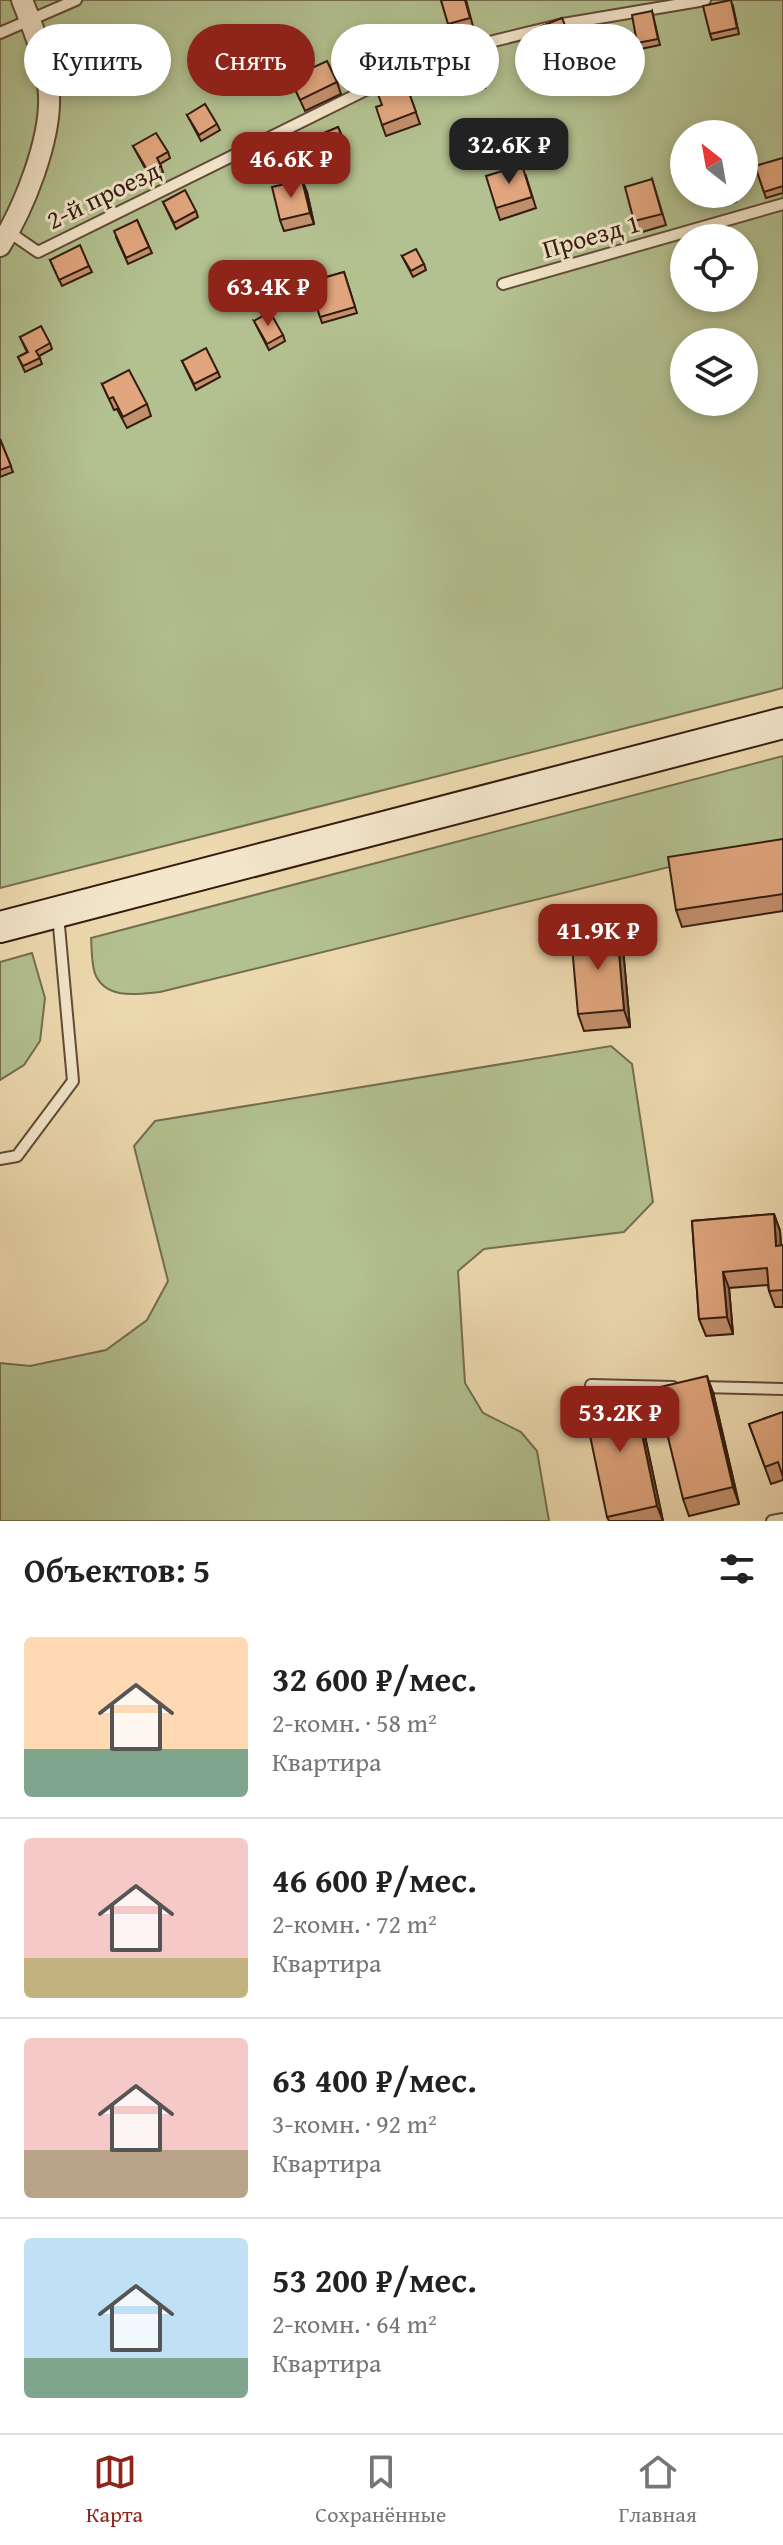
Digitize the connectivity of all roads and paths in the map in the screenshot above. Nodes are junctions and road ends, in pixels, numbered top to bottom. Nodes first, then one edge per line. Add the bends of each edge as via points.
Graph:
1 (22, 0) edge
2 (76, 0) edge
3 (705, 0) edge
4 (31, 22) junction
5 (0, 33) edge
6 (499, 40) edge
7 (354, 96) edge
8 (783, 204) edge
9 (4, 239) edge
10 (503, 284) dead end
11 (783, 723) edge
12 (57, 913) junction
13 (0, 927) edge
14 (0, 1159) edge
15 (591, 1385) dead end
16 (783, 1389) edge
17 (783, 1519) edge
18 (772, 1521) edge

1 - 4 street
2 - 4 lane
3 - 6 lane
4 - 5 lane
4 - 9 street via 49,94 44,145
7 - 9 lane, 2-й проезд via 38,252
8 - 10 lane, Проезд 1
11 - 12 main road
12 - 13 main road
12 - 14 lane via 73,1081 17,1156
15 - 16 lane
17 - 18 lane

